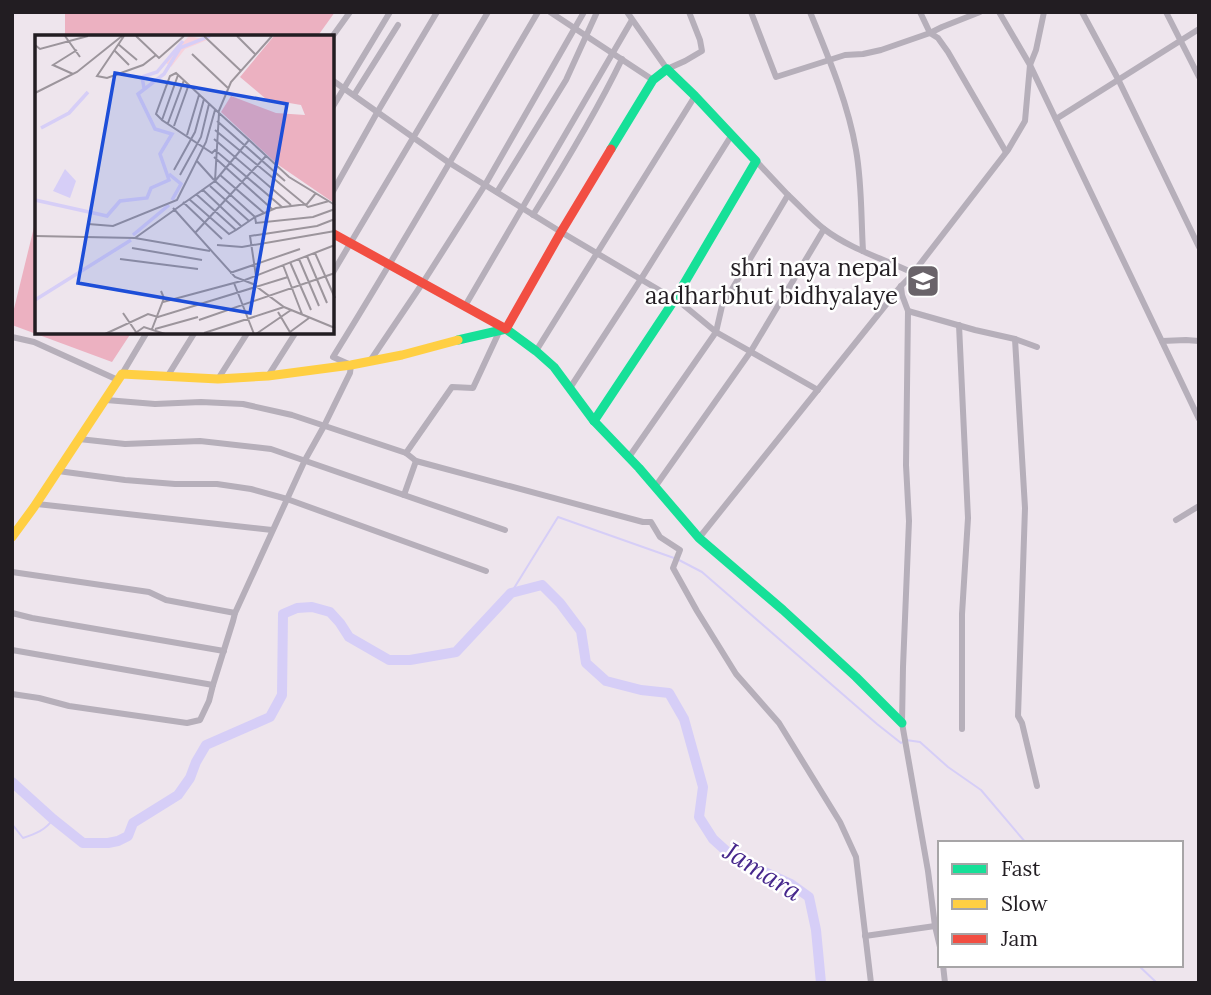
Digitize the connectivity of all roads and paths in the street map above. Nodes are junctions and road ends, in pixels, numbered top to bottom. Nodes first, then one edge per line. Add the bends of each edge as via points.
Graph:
1 (350, 12) edge
2 (390, 12) edge
3 (437, 12) edge
4 (488, 12) edge
5 (538, 12) edge
6 (550, 12) edge
7 (584, 12) edge
8 (597, 12) edge
9 (627, 12) edge
10 (689, 12) edge
11 (751, 12) edge
12 (810, 12) edge
13 (920, 12) edge
14 (980, 12) edge
15 (999, 12) edge
16 (1044, 12) edge
17 (1082, 12) edge
18 (1166, 12) edge
19 (632, 20) junction
20 (398, 25) dead end
21 (574, 29) junction
22 (1199, 29) edge
23 (930, 33) junction
24 (333, 35) edge
25 (586, 36) junction
26 (1181, 39) junction
27 (612, 53) junction
28 (622, 59) junction
29 (829, 61) junction
30 (1030, 65) junction
31 (667, 69) junction
32 (1199, 77) edge
33 (1118, 79) junction
34 (653, 80) junction
35 (334, 82) edge
36 (344, 89) junction
37 (354, 95) junction
38 (695, 96) junction
39 (334, 105) edge
40 (378, 111) junction
41 (1056, 119) junction
42 (731, 136) junction
43 (412, 138) junction
44 (1006, 152) junction
45 (756, 161) junction
46 (449, 162) junction
47 (485, 185) junction
48 (334, 189) edge
49 (496, 192) junction
50 (788, 195) junction
51 (522, 208) junction
52 (533, 215) junction
53 (824, 229) junction
54 (561, 232) junction
55 (334, 234) edge
56 (352, 243) junction
57 (1199, 247) edge
58 (863, 251) junction
59 (596, 253) junction
60 (390, 266) junction
61 (334, 271) edge
62 (913, 273) junction
63 (641, 279) junction
64 (422, 284) junction
65 (901, 286) junction
66 (675, 299) junction
67 (465, 306) junction
68 (908, 311) junction
69 (959, 325) junction
70 (503, 329) junction
71 (716, 332) junction
72 (146, 334) edge
73 (194, 334) edge
74 (247, 334) edge
75 (295, 334) edge
76 (12, 337) edge
77 (1015, 339) junction
78 (1162, 341) junction
79 (1199, 341) edge
80 (1037, 347) dead end
81 (536, 351) junction
82 (751, 351) junction
83 (370, 361) junction
84 (351, 365) junction
85 (268, 376) junction
86 (120, 377) junction
87 (167, 377) junction
88 (218, 379) junction
89 (570, 388) junction
90 (818, 390) junction
91 (106, 400) junction
92 (1199, 419) edge
93 (594, 421) junction
94 (324, 426) junction
95 (79, 439) junction
96 (406, 453) junction
97 (629, 457) junction
98 (305, 460) junction
99 (416, 461) junction
100 (58, 471) junction
101 (655, 487) junction
102 (404, 495) junction
103 (286, 499) junction
104 (37, 504) junction
105 (1199, 506) edge
106 (1177, 520) dead end
107 (272, 530) junction
108 (505, 530) dead end
109 (12, 537) edge
110 (699, 538) junction
111 (486, 571) dead end
112 (12, 572) edge
113 (12, 613) edge
114 (235, 613) junction
115 (12, 650) edge
116 (224, 651) junction
117 (213, 685) junction
118 (12, 694) edge
119 (902, 723) junction
120 (962, 729) dead end
121 (1037, 786) dead end
122 (935, 926) junction
123 (865, 936) junction
124 (938, 939) edge
125 (871, 983) edge

1 - 24 street
2 - 36 street
3 - 40 street
4 - 43 street
5 - 46 street
6 - 21 street
7 - 21 street
8 - 25 street
9 - 19 street
10 - 31 street via 702,51
11 - 29 street via 776,77
12 - 29 street
13 - 23 street
14 - 23 street
15 - 30 street
16 - 30 street
17 - 33 street
18 - 26 street
19 - 27 street
19 - 31 street
20 - 37 street
21 - 25 street
21 - 47 street
22 - 26 street
23 - 29 street
23 - 44 street via 948,52
25 - 27 street
25 - 49 street via 566,80
26 - 32 street
26 - 33 street
27 - 28 street
27 - 51 street
28 - 34 street
28 - 52 street
29 - 58 street via 856,149
30 - 41 street
30 - 44 street via 1026,121
31 - 34 street
31 - 38 street
33 - 41 street
33 - 57 street
34 - 54 street
35 - 36 street
36 - 37 street
36 - 39 street
37 - 40 street
38 - 42 street
38 - 59 street
40 - 43 street
40 - 48 street
41 - 78 street
42 - 45 street
42 - 63 street
43 - 46 street
43 - 56 street
44 - 62 street
45 - 50 street
45 - 66 street
46 - 47 street
46 - 60 street
47 - 49 street
47 - 64 street
49 - 51 street
50 - 53 street
50 - 71 street via 722,306
51 - 52 street
51 - 67 street
52 - 54 street
53 - 58 street
53 - 82 street
54 - 59 street
54 - 70 street
55 - 56 street
56 - 60 street
56 - 61 street
58 - 62 street
59 - 63 street
59 - 81 street
60 - 64 street
60 - 84 street via 333,356
62 - 65 street
63 - 66 street
63 - 89 street
64 - 67 street
64 - 83 street
65 - 68 street
65 - 90 street
66 - 71 street
66 - 93 street
67 - 70 street
68 - 69 street
68 - 119 street via 909,521
69 - 77 street
69 - 120 street via 968,518
70 - 81 street
70 - 83 street
70 - 96 street via 473,388 452,387
71 - 82 street
71 - 97 street
72 - 86 street
73 - 87 street
74 - 88 street
75 - 85 street
76 - 86 street
77 - 80 street
77 - 121 street via 1025,508 1018,716
78 - 79 street
78 - 92 street
81 - 89 street
82 - 90 street
82 - 101 street
83 - 84 street
84 - 85 street
84 - 94 street
85 - 88 street
86 - 87 street
86 - 91 street
87 - 88 street
89 - 93 street
90 - 110 street
91 - 94 street via 243,404
91 - 95 street
93 - 97 street
94 - 96 street
94 - 98 street
95 - 98 street via 125,444 200,441 271,449
95 - 100 street
96 - 99 street
97 - 101 street
98 - 102 street
98 - 103 street
99 - 102 street
99 - 123 street via 651,522 660,537 680,550 673,568 696,611 736,674 779,723 840,822 856,857
100 - 103 street via 125,480 217,484
100 - 104 street
101 - 110 street
102 - 108 street
103 - 107 street
103 - 111 street
104 - 107 street
104 - 109 street
105 - 106 street
107 - 114 street
110 - 119 street
112 - 114 street via 149,592 166,600
113 - 116 street
114 - 116 street
115 - 117 street
116 - 117 street
117 - 118 street via 200,720 187,723
119 - 122 street
122 - 123 street
122 - 124 street
123 - 125 street

